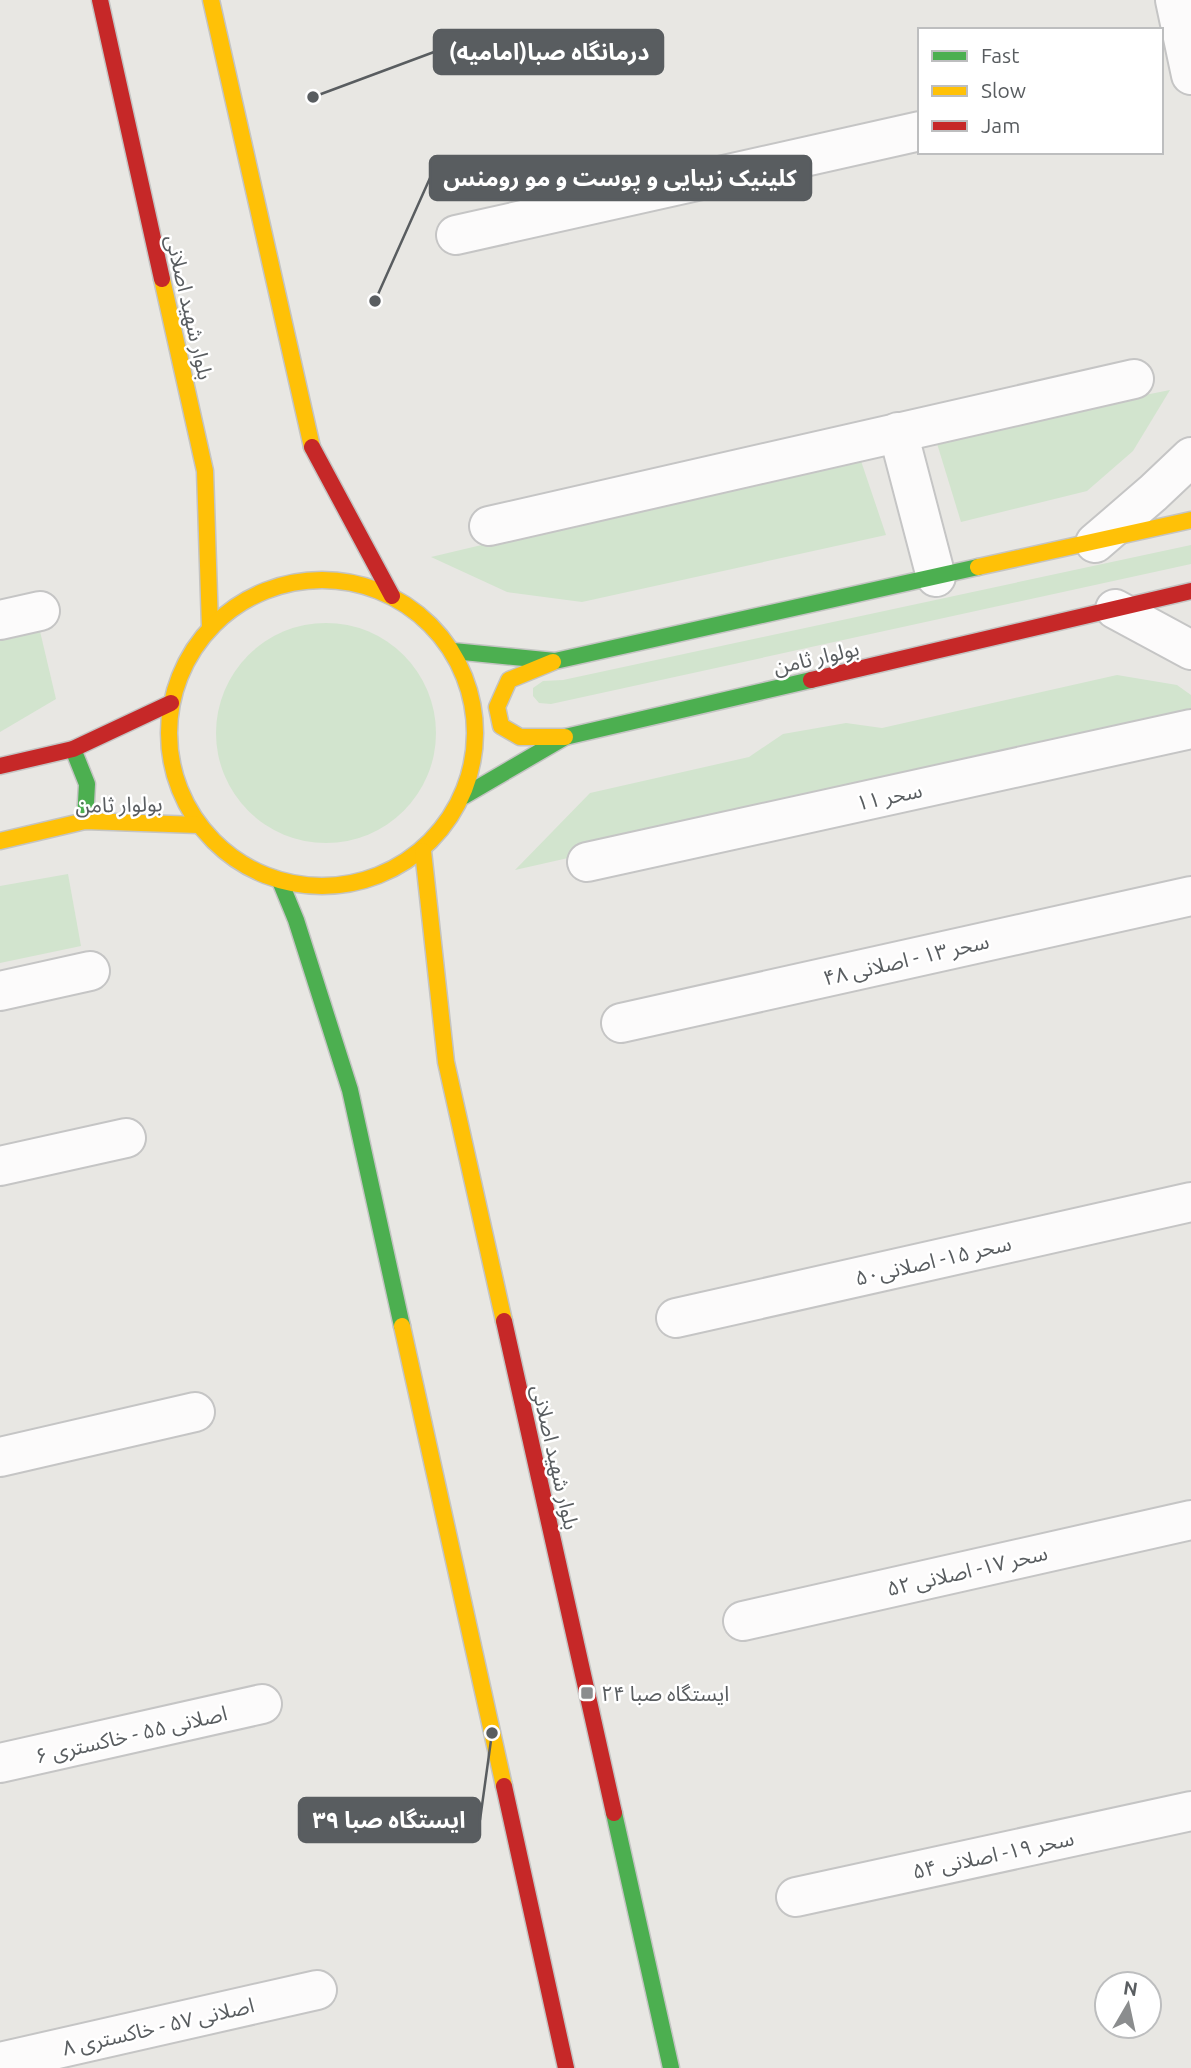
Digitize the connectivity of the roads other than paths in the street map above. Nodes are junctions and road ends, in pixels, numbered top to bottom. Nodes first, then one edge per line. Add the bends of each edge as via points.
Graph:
1 (100, 0) edge
2 (211, 0) edge
3 (1175, 0) edge
4 (1183, 73) edge
5 (918, 131) edge
6 (456, 235) dead end
7 (1134, 379) dead end
8 (898, 432) junction
9 (1191, 457) edge
10 (1191, 520) edge
11 (489, 526) dead end
12 (1095, 543) junction
13 (936, 578) junction
14 (1191, 591) edge
15 (392, 596) junction
16 (1115, 609) junction
17 (40, 611) dead end
18 (0, 620) edge
19 (210, 627) junction
20 (1191, 650) edge
21 (453, 651) junction
22 (555, 661) junction
23 (171, 703) junction
24 (1191, 729) edge
25 (565, 737) junction
26 (72, 749) junction
27 (0, 766) edge
28 (464, 796) junction
29 (85, 821) junction
30 (198, 825) junction
31 (0, 841) edge
32 (423, 851) junction
33 (587, 862) dead end
34 (280, 881) junction
35 (1191, 896) edge
36 (90, 971) dead end
37 (0, 991) edge
38 (621, 1023) dead end
39 (126, 1138) dead end
40 (0, 1166) edge
41 (1191, 1202) edge
42 (676, 1318) dead end
43 (195, 1412) dead end
44 (0, 1457) edge
45 (1191, 1520) edge
46 (743, 1621) dead end
47 (262, 1704) dead end
48 (0, 1763) edge
49 (1191, 1811) edge
50 (796, 1897) dead end
51 (317, 1990) dead end
52 (0, 2062) edge
53 (565, 2068) edge
54 (671, 2068) edge

1 - 19 main road, بلوار شهید اصلانی via 205,471
2 - 15 main road via 311,444
3 - 4 street
5 - 6 street
7 - 8 street
8 - 11 street
8 - 13 street
9 - 12 street
10 - 12 main road
12 - 13 main road
13 - 22 main road
14 - 16 main road, بولوار ثامن
15 - 19 main road via 342,580 293,582 247,598
15 - 21 main road via 423,616
16 - 20 street
16 - 25 main road, بولوار ثامن
17 - 18 street
19 - 23 main road via 184,665
21 - 22 main road
21 - 28 main road via 472,693 477,748
22 - 25 main road via 509,680 497,707 501,726 520,737
23 - 26 main road
23 - 30 main road via 168,748 179,792
24 - 33 street, سحر ۱۱
25 - 28 main road, بولوار ثامن
26 - 27 main road
26 - 29 main road via 85,771 90,796
28 - 32 main road
29 - 30 main road, بولوار ثامن
29 - 31 main road, بولوار ثامن
30 - 34 main road via 231,857
32 - 34 main road via 392,871 339,887
32 - 54 main road, بلوار شهید اصلانی via 446,1062
34 - 53 main road via 350,1090
35 - 38 street, سحر ۱۳ - اصلانی ۴۸
36 - 37 street
39 - 40 street
41 - 42 street, سحر ۱۵- اصلانی۵۰
43 - 44 street
45 - 46 street, سحر ۱۷- اصلانی ۵۲
47 - 48 street, اصلانی ۵۵ - خاکستری ۶
49 - 50 street, سحر ۱۹- اصلانی ۵۴
51 - 52 street, اصلانی ۵۷ - خاکستری ۸

